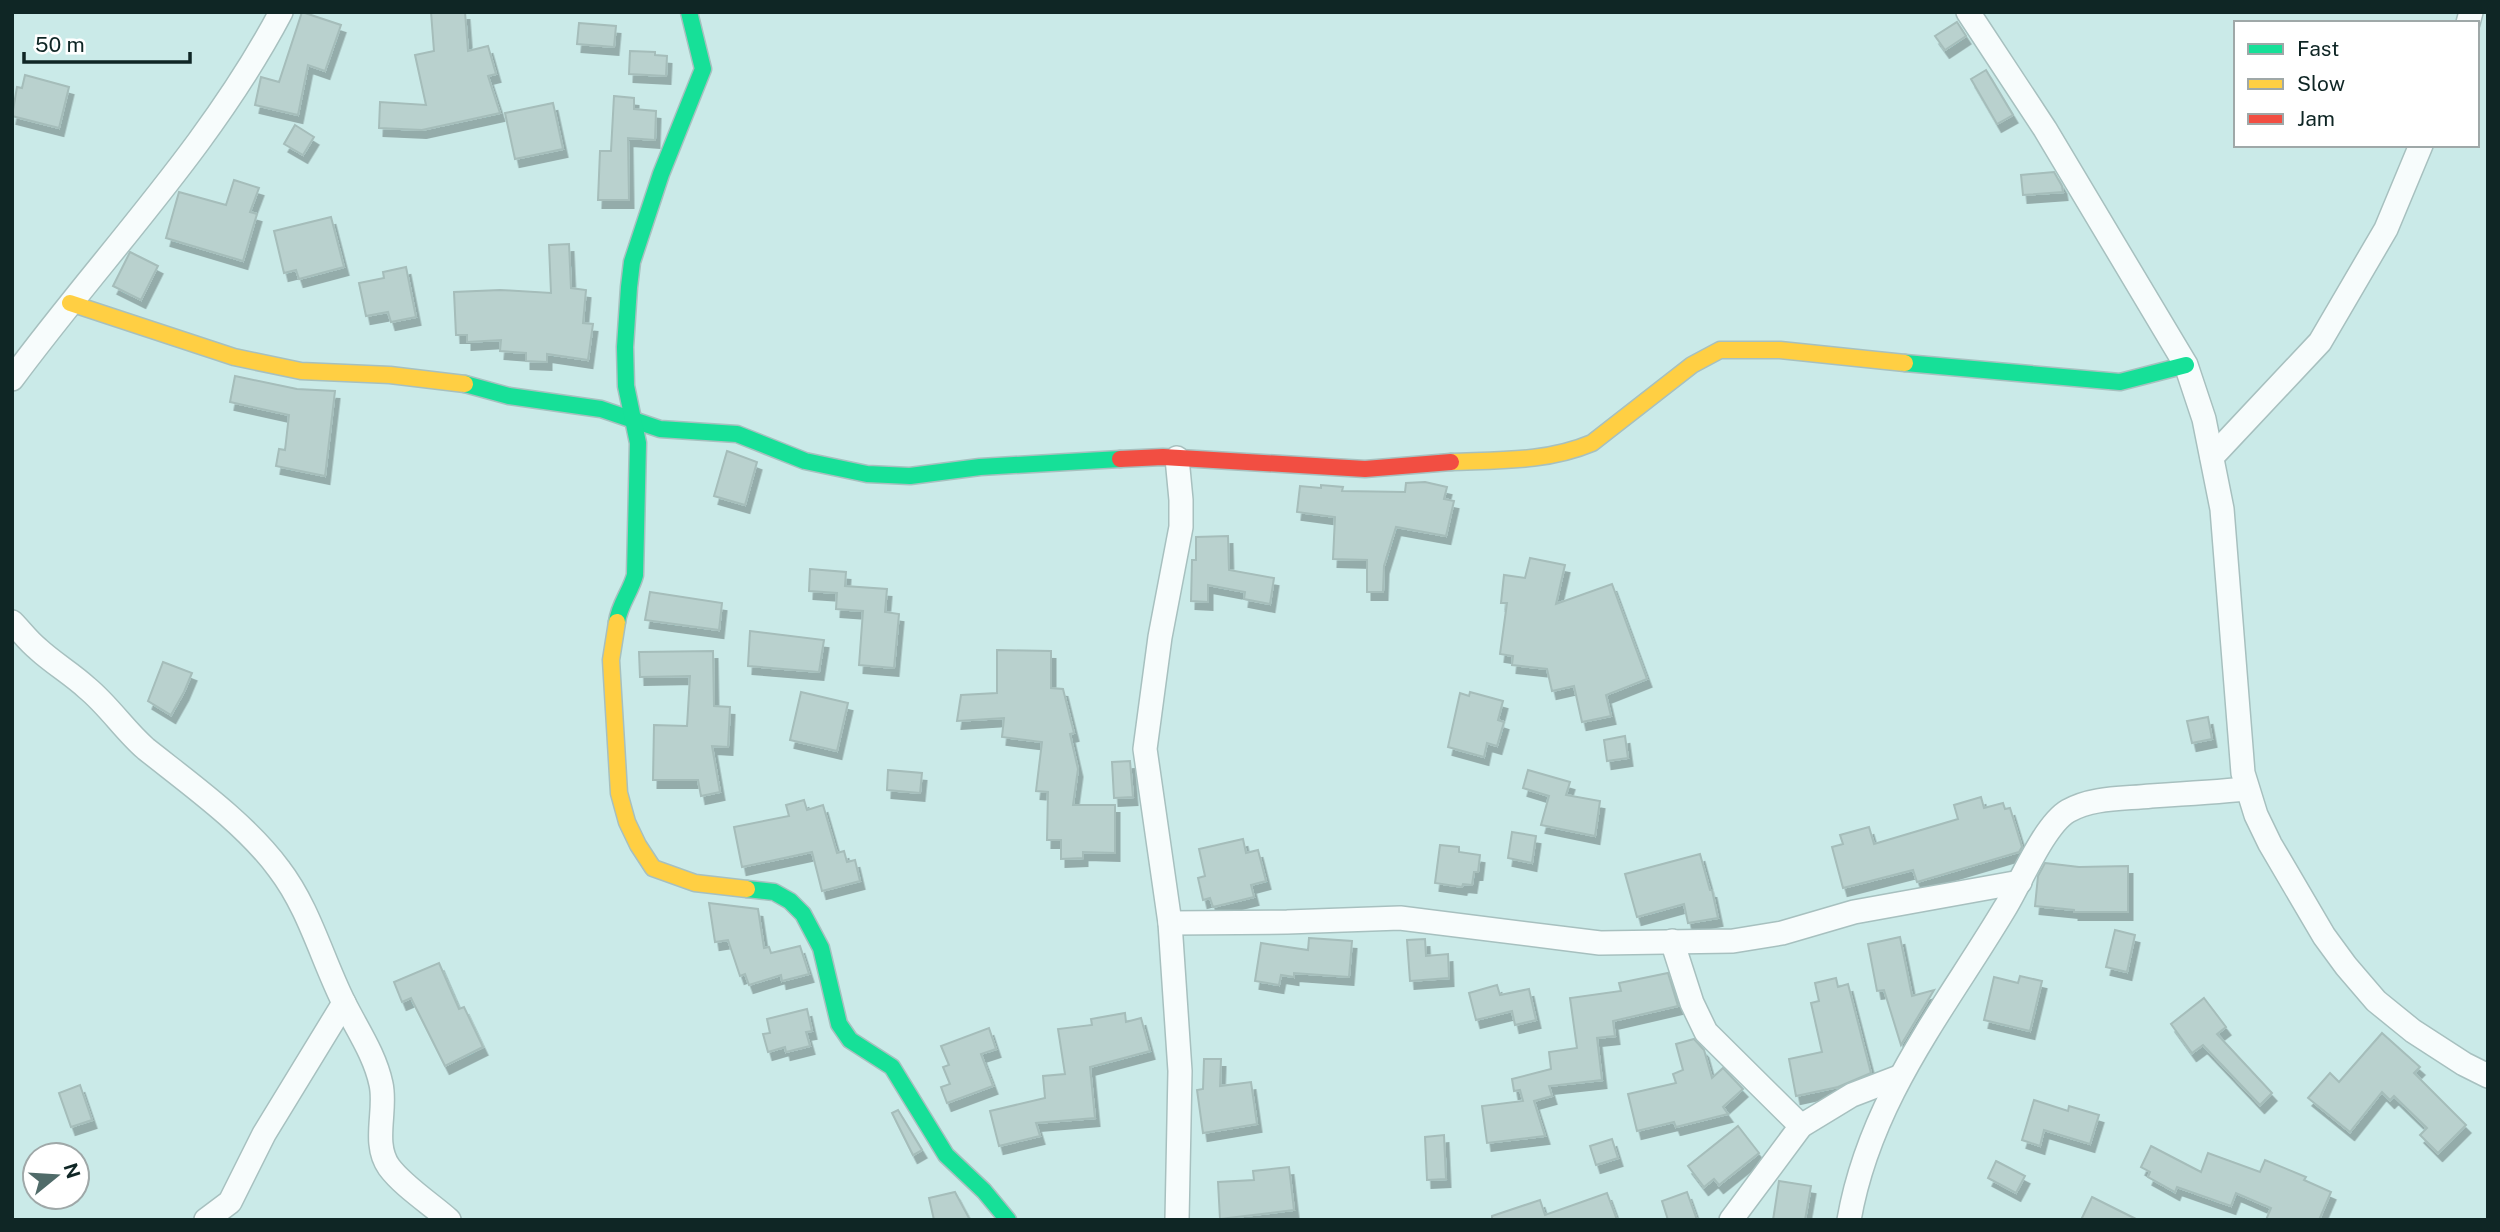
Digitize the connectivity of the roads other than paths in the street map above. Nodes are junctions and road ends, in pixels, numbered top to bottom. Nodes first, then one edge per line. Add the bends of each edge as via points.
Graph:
1 (281, 12) edge
2 (689, 12) edge
3 (1968, 12) edge
4 (2420, 147) edge
5 (70, 303) junction
6 (2186, 365) junction
7 (12, 379) edge
8 (635, 423) junction
9 (2212, 457) junction
10 (1177, 458) junction
11 (12, 622) edge
12 (2246, 789) junction
13 (2020, 882) junction
14 (1170, 923) junction
15 (1672, 941) junction
16 (344, 1003) junction
17 (1899, 1076) junction
18 (2488, 1076) edge
19 (1801, 1126) junction
20 (206, 1220) edge
21 (449, 1220) edge
22 (1008, 1220) edge
23 (1177, 1220) edge
24 (1731, 1220) edge
25 (1849, 1220) edge

1 - 5 street via 236,90
2 - 8 street via 703,69 632,262 625,347
3 - 6 street via 2045,129
4 - 9 street via 2386,229 2320,342
5 - 7 street
5 - 8 street via 234,357 301,371 472,385 509,396 601,410
6 - 9 street
6 - 10 street via 2120,382 1730,349 1692,365 1575,452 1365,469
8 - 10 street via 682,433 737,434 805,461 891,477 980,467
8 - 22 street via 635,575 618,613 611,660 620,793 627,822 653,868 695,883 774,892 800,909 816,934 844,1034 891,1067 946,1155
9 - 12 street via 2222,509
10 - 14 street via 1181,527 1145,749
11 - 16 street via 36,648 87,687 143,746 261,847 295,897
12 - 13 street via 2091,801 2060,817
12 - 18 street via 2270,844 2346,966 2395,1017
13 - 15 street via 1854,912 1763,937
13 - 17 street
14 - 15 street via 1399,918 1600,943
14 - 23 street via 1180,1072
15 - 19 street via 1706,1032
16 - 20 street via 264,1134 229,1202
16 - 21 street via 382,1086 386,1160 401,1180
17 - 19 street via 1852,1095
17 - 25 street via 1867,1149
19 - 24 street

